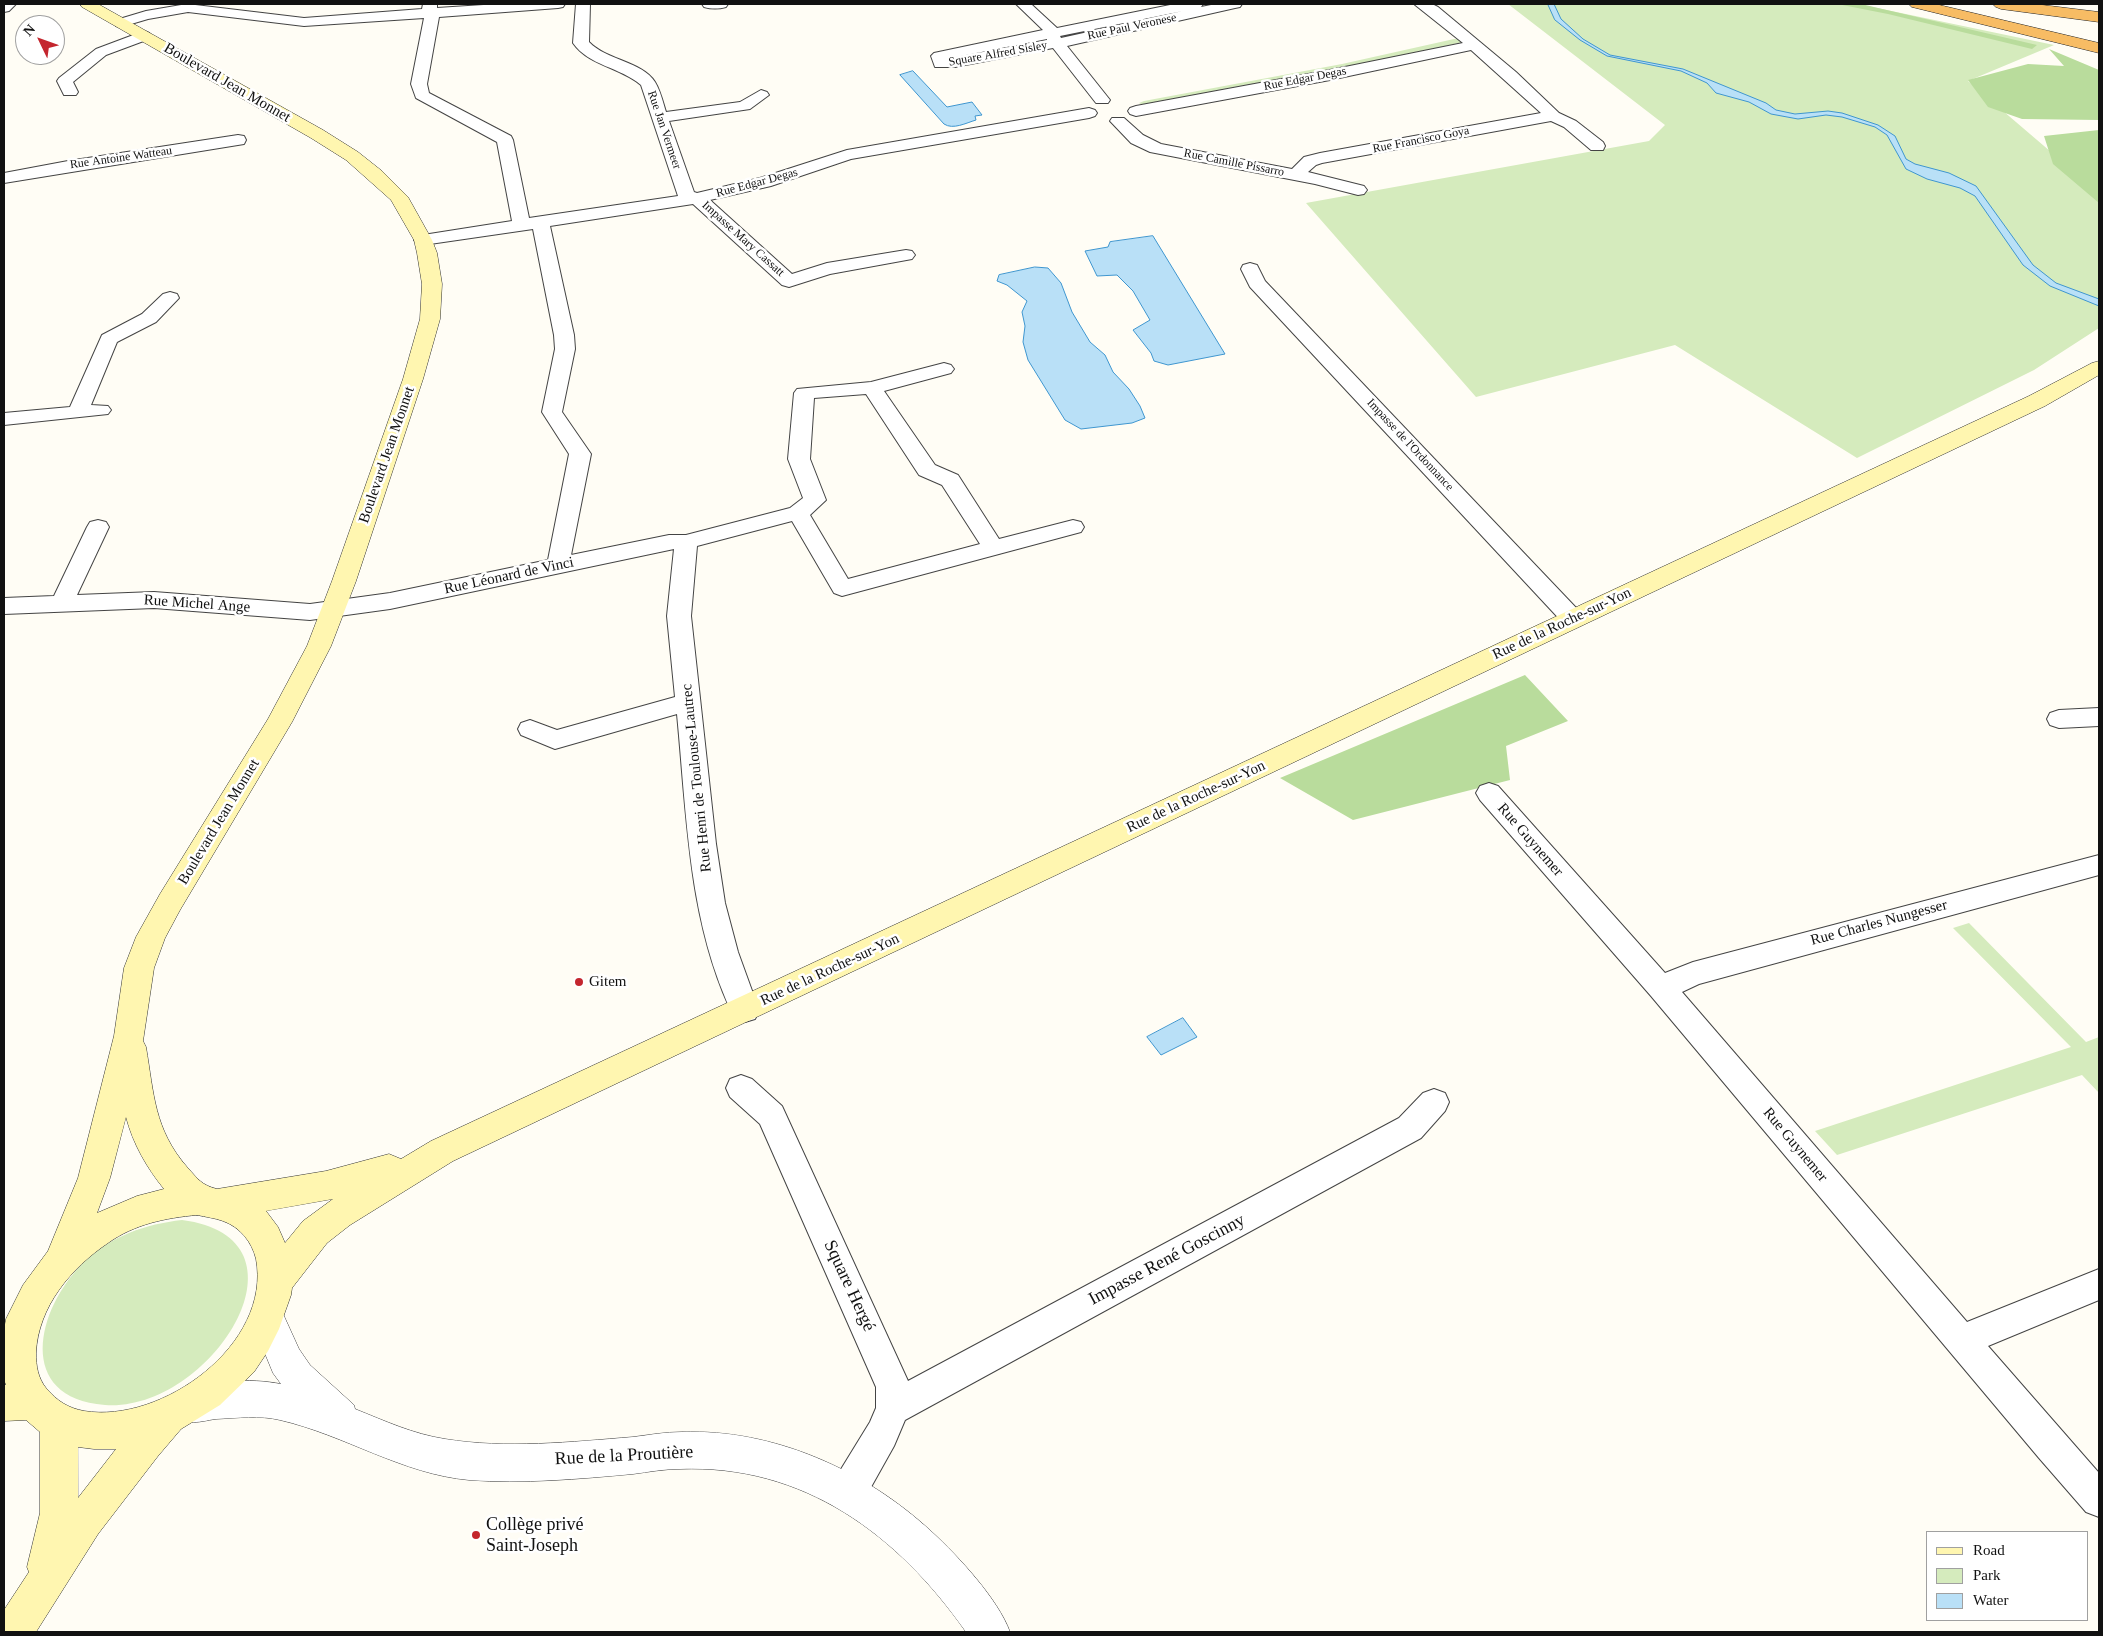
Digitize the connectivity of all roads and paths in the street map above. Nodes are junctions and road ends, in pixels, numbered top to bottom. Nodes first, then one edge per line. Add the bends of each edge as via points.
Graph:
1 (9, 4) edge
2 (87, 4) edge
3 (558, 4) edge
4 (583, 4) edge
5 (709, 4) edge
6 (720, 4) edge
7 (1023, 4) edge
8 (1196, 4) edge
9 (1235, 4) edge
10 (1421, 4) edge
11 (1917, 4) edge
12 (2001, 4) edge
13 (2086, 4) edge
14 (2099, 5) edge
15 (4, 8) edge
16 (430, 8) edge
17 (2099, 17) edge
18 (121, 23) junction
19 (144, 36) junction
20 (1054, 38) junction
21 (1467, 40) junction
22 (2099, 48) edge
23 (70, 92) dead end
24 (761, 95) dead end
25 (1120, 103) junction
26 (1089, 113) junction
27 (1553, 116) junction
28 (661, 118) junction
29 (1118, 121) junction
30 (238, 140) dead end
31 (1597, 146) dead end
32 (1294, 175) junction
33 (4, 178) edge
34 (1358, 190) dead end
35 (697, 198) junction
36 (530, 223) junction
37 (423, 240) junction
38 (906, 255) dead end
39 (1250, 269) dead end
40 (170, 298) dead end
41 (2099, 367) edge
42 (944, 369) dead end
43 (872, 388) junction
44 (101, 410) dead end
45 (78, 412) junction
46 (4, 420) edge
47 (798, 513) junction
48 (1073, 527) dead end
49 (98, 528) dead end
50 (686, 542) junction
51 (994, 548) junction
52 (560, 565) junction
53 (62, 603) junction
54 (4, 606) edge
55 (332, 610) junction
56 (1573, 619) junction
57 (688, 702) junction
58 (2099, 704) edge
59 (2099, 717) edge
60 (2059, 719) dead end
61 (530, 729) dead end
62 (1489, 793) dead end
63 (2099, 865) edge
64 (1660, 988) junction
65 (745, 1010) junction
66 (129, 1036) junction
67 (741, 1088) dead end
68 (1434, 1102) dead end
69 (442, 1151) junction
70 (209, 1201) junction
71 (61, 1262) junction
72 (276, 1281) junction
73 (2099, 1284) edge
74 (39, 1289) junction
75 (4, 1314) edge
76 (267, 1317) junction
77 (1962, 1340) junction
78 (893, 1408) junction
79 (31, 1409) edge
80 (180, 1410) junction
81 (348, 1424) junction
82 (848, 1492) junction
83 (2099, 1499) edge
84 (42, 1586) junction
85 (13, 1632) edge
86 (990, 1632) edge

1 - 15 street
2 - 18 main road, Boulevard Jean Monnet
3 - 16 street
4 - 28 street, Rue Jan Vermeer via 581,43 588,52 640,75 648,83
5 - 6 street
7 - 20 street via 1050,28
8 - 20 street, Rue Paul Veronese
9 - 20 street, Rue Paul Veronese
10 - 21 street via 1433,10
11 - 22 highway
12 - 17 highway
13 - 14 highway
16 - 18 street via 304,22 188,8
16 - 36 street via 432,16 419,84 422,95 505,140
18 - 19 main road, Boulevard Jean Monnet
19 - 23 street via 101,52 65,81
19 - 37 main road, Boulevard Jean Monnet via 352,156 399,197
20 - 20 street, Square Alfred Sisley via 939,56 940,64 964,62 1039,45
20 - 25 street
21 - 25 street, Rue Edgar Degas via 1330,75
21 - 27 street
24 - 28 street via 744,106
25 - 26 street via 1090,106
25 - 29 street via 1131,118
26 - 29 street via 1103,121
26 - 35 street, Rue Edgar Degas via 880,148
27 - 31 street via 1570,124
27 - 32 street, Rue Francisco Goya via 1320,158
28 - 35 street, Rue Jan Vermeer via 686,195
29 - 32 street, Rue Camille Pissarro via 1137,139 1156,148
30 - 33 street, Rue Antoine Watteau
32 - 34 street, Rue Camille Pissarro
35 - 36 street, Rue Edgar Degas
35 - 38 street, Impasse Mary Cassatt via 789,281 827,269
36 - 37 street, Rue Edgar Degas
36 - 52 street via 564,335 565,350 552,412 580,454
37 - 55 main road, Boulevard Jean Monnet via 432,284 430,319 413,379
39 - 56 street, Impasse de l'Ordonnance via 1257,283
40 - 45 street via 148,318 109,339
41 - 56 main road, Rue de la Roche-sur-Yon via 2037,401
42 - 43 street
43 - 47 street via 804,393 799,459 815,500
43 - 51 street via 927,470 950,480
44 - 45 street
45 - 46 street
47 - 50 street, Rue Léonard de Vinci
47 - 51 street via 842,588
48 - 51 street
49 - 53 street
50 - 52 street, Rue Léonard de Vinci via 669,542
50 - 57 street, Rue Henri de Toulouse-Lautrec via 679,616
52 - 55 street, Rue Léonard de Vinci
53 - 54 street, Rue Michel Ange
53 - 55 street, Rue Michel Ange via 154,600 310,612
55 - 66 main road, Boulevard Jean Monnet via 319,646 279,722 151,937 139,968
56 - 65 main road, Rue de la Roche-sur-Yon
57 - 61 street via 555,740
57 - 65 street, Rue Henri de Toulouse-Lautrec via 711,903
58 - 59 street
59 - 60 street
62 - 64 street, Rue Guynemer
63 - 64 street, Rue Charles Nungesser via 1692,974
64 - 77 street, Rue Guynemer
65 - 69 main road, Rue de la Roche-sur-Yon
66 - 70 main road, Boulevard Jean Monnet via 144,1120 151,1141 176,1179
66 - 71 main road, Boulevard Jean Monnet via 94,1178
67 - 78 street, Square Hergé via 771,1115 887,1369 893,1386
68 - 78 street, Impasse René Goscinny via 1410,1128
69 - 70 main road, Rue de la Roche-sur-Yon via 356,1180 310,1190
69 - 72 main road, Rue de la Roche-sur-Yon via 338,1214 315,1232
70 - 71 main road, Rue de la Roche-sur-Yon via 170,1202 141,1209 112,1222
70 - 72 main road via 239,1211 256,1223 268,1239
71 - 74 main road
72 - 76 main road
73 - 77 street
74 - 75 main road
74 - 79 main road via 24,1319 18,1350 20,1378
76 - 80 main road via 255,1341 237,1364 216,1386
76 - 81 street via 297,1377
77 - 83 street, Rue Guynemer
78 - 82 street, Square Hergé via 882,1434
79 - 80 main road via 82,1430 110,1432 139,1426
79 - 84 main road via 60,1454 59,1512
80 - 81 street via 251,1400 276,1401
80 - 84 main road via 132,1456
81 - 82 street, Rue de la Proutière via 402,1447 443,1458 484,1463 687,1450 737,1455 787,1464
82 - 86 street, Rue de la Proutière via 895,1523 934,1559
84 - 85 main road

